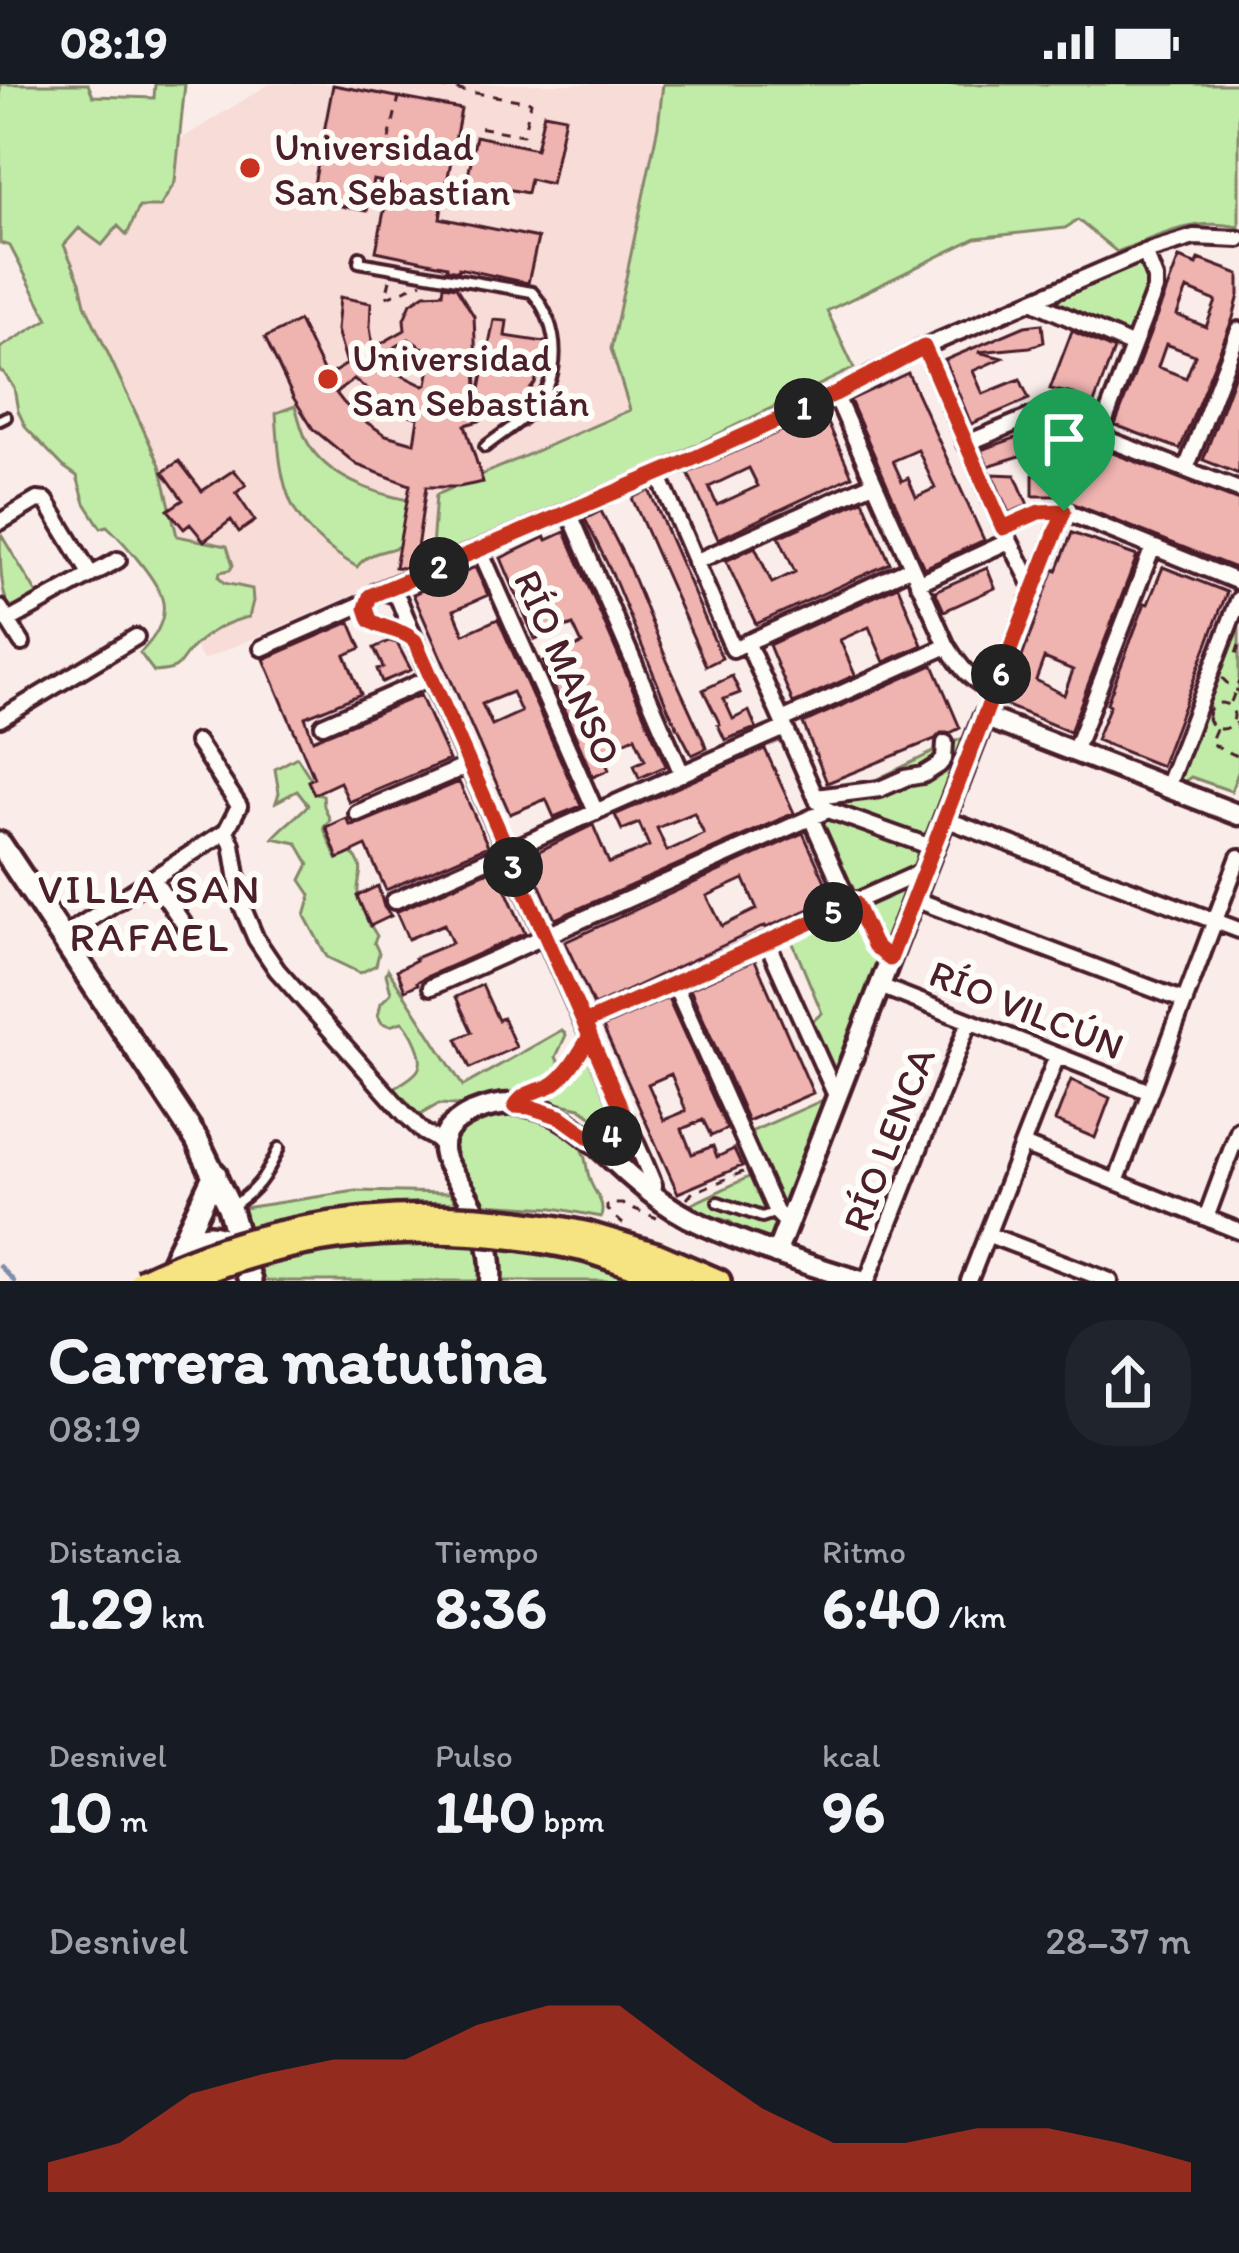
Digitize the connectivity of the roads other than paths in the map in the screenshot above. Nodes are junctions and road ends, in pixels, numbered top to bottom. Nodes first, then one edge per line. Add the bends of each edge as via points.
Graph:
1 (1239, 239) edge
2 (1145, 252) junction
3 (360, 257) dead end
4 (1032, 301) junction
5 (1239, 330) edge
6 (1133, 346) junction
7 (924, 347) junction
8 (835, 394) junction
9 (1099, 436) junction
10 (965, 443) junction
11 (485, 447) dead end
12 (1186, 469) junction
13 (658, 474) junction
14 (873, 483) junction
15 (1239, 490) edge
16 (1064, 511) junction
17 (569, 512) junction
18 (0, 522) edge
19 (1006, 535) junction
20 (1153, 547) junction
21 (480, 550) junction
22 (118, 560) dead end
23 (695, 562) junction
24 (910, 568) junction
25 (91, 575) junction
26 (1239, 582) edge
27 (918, 583) junction
28 (1034, 589) junction
29 (382, 591) junction
30 (1239, 598) edge
31 (367, 602) junction
32 (401, 606) junction
33 (4, 614) edge
34 (388, 626) junction
35 (136, 637) dead end
36 (415, 641) junction
37 (747, 642) junction
38 (22, 643) dead end
39 (947, 646) junction
40 (262, 648) dead end
41 (430, 678) junction
42 (995, 691) junction
43 (984, 717) junction
44 (0, 719) edge
45 (784, 724) junction
46 (323, 725) dead end
47 (197, 742) dead end
48 (945, 742) dead end
49 (1074, 752) junction
50 (469, 765) junction
51 (682, 774) junction
52 (1167, 788) junction
53 (816, 797) junction
54 (828, 810) junction
55 (596, 812) junction
56 (356, 813) dead end
57 (1239, 815) edge
58 (811, 818) junction
59 (945, 819) junction
60 (227, 832) junction
61 (934, 848) junction
62 (506, 851) junction
63 (3, 856) edge
64 (1239, 857) edge
65 (926, 869) junction
66 (152, 878) junction
67 (914, 899) junction
68 (394, 901) dead end
69 (852, 904) junction
70 (1215, 921) junction
71 (1239, 930) edge
72 (62, 937) junction
73 (544, 937) junction
74 (196, 942) dead end
75 (767, 942) junction
76 (674, 983) junction
77 (880, 986) junction
78 (430, 987) dead end
79 (1185, 1001) junction
80 (969, 1022) junction
81 (586, 1030) junction
82 (1057, 1056) junction
83 (1150, 1092) junction
84 (837, 1098) junction
85 (623, 1112) junction
86 (1239, 1129) edge
87 (590, 1138) junction
88 (443, 1143) junction
89 (1023, 1145) junction
90 (279, 1148) dead end
91 (215, 1174) junction
92 (1116, 1182) junction
93 (653, 1195) junction
94 (718, 1202) dead end
95 (229, 1208) junction
96 (782, 1218) junction
97 (1206, 1218) junction
98 (1239, 1231) edge
99 (989, 1235) junction
100 (587, 1242) junction
101 (177, 1252) junction
102 (242, 1253) junction
103 (776, 1254) junction
104 (141, 1281) edge
105 (169, 1281) edge
106 (180, 1281) edge
107 (250, 1281) edge
108 (491, 1281) edge
109 (678, 1281) edge
110 (719, 1281) edge
111 (864, 1281) edge
112 (969, 1281) edge
113 (1110, 1281) edge

1 - 2 street via 1194,237
2 - 4 street
2 - 6 street via 1154,289
3 - 11 lane via 532,292 546,309 551,378 534,409
4 - 6 street
4 - 7 street
5 - 12 street
6 - 9 street
7 - 8 street
7 - 10 street
8 - 13 street
8 - 14 street
9 - 10 street via 1038,415
9 - 12 street
10 - 19 street
12 - 15 street
13 - 17 street
13 - 23 street
14 - 23 street
14 - 24 street
16 - 19 street via 1039,512
16 - 20 street
16 - 28 street
17 - 21 street
17 - 51 street
18 - 25 street via 46,501
19 - 27 street
19 - 28 street
20 - 26 street
20 - 49 street
21 - 29 street
21 - 55 street, RÍO MANSO
22 - 25 street
23 - 37 street via 733,649
24 - 27 street
24 - 37 street
25 - 33 street
27 - 39 street
28 - 42 street
29 - 31 street
29 - 32 street
30 - 52 street
31 - 34 street via 370,620
31 - 40 street
32 - 34 street
32 - 36 street
33 - 38 street
34 - 36 street
35 - 44 street
36 - 41 street
37 - 45 street
39 - 42 street via 969,677
39 - 45 street
41 - 46 street
41 - 50 street
42 - 43 street
43 - 49 street
43 - 59 street
45 - 51 street
45 - 53 street
47 - 60 street via 239,806
48 - 53 street via 944,759 932,771 880,789
49 - 52 street
50 - 56 street
50 - 62 street
51 - 55 street
52 - 57 street
53 - 54 street
54 - 58 street
54 - 61 street
55 - 62 street
58 - 69 street
58 - 73 street
59 - 61 street
59 - 70 street
60 - 66 street
60 - 88 street via 245,916 270,960 422,1132
61 - 65 street
62 - 68 street
62 - 73 street
63 - 72 main road
64 - 70 street
65 - 67 street
65 - 69 street
66 - 72 street
66 - 74 street
67 - 77 street
67 - 79 street
69 - 75 street
70 - 71 street
70 - 79 street
72 - 91 main road
73 - 78 street
73 - 81 street
75 - 76 street
75 - 84 street
76 - 81 street
76 - 96 street
77 - 80 street, RÍO VILCÚN
77 - 84 street
79 - 83 street
80 - 82 street, RÍO VILCÚN
80 - 111 street, RÍO LENCA
81 - 85 street
82 - 83 street, RÍO VILCÚN
82 - 89 street
83 - 92 street
84 - 96 street
85 - 87 street via 615,1134
85 - 93 street
86 - 97 street
87 - 88 street via 561,1117 515,1106 467,1115
87 - 93 street
88 - 108 street via 486,1233
89 - 92 street
89 - 99 street
90 - 95 lane via 254,1191
91 - 95 main road
91 - 101 main road
92 - 97 street
93 - 103 street
94 - 96 lane
95 - 102 main road
96 - 103 street
97 - 98 street
99 - 112 street
99 - 113 street
100 - 104 main road, bridge via 532,1223 475,1216 360,1219 253,1239
100 - 106 main road, bridge via 369,1234 263,1252
100 - 109 main road
100 - 110 main road via 656,1254
101 - 102 main road via 213,1236
101 - 105 main road
102 - 107 main road
103 - 111 street

